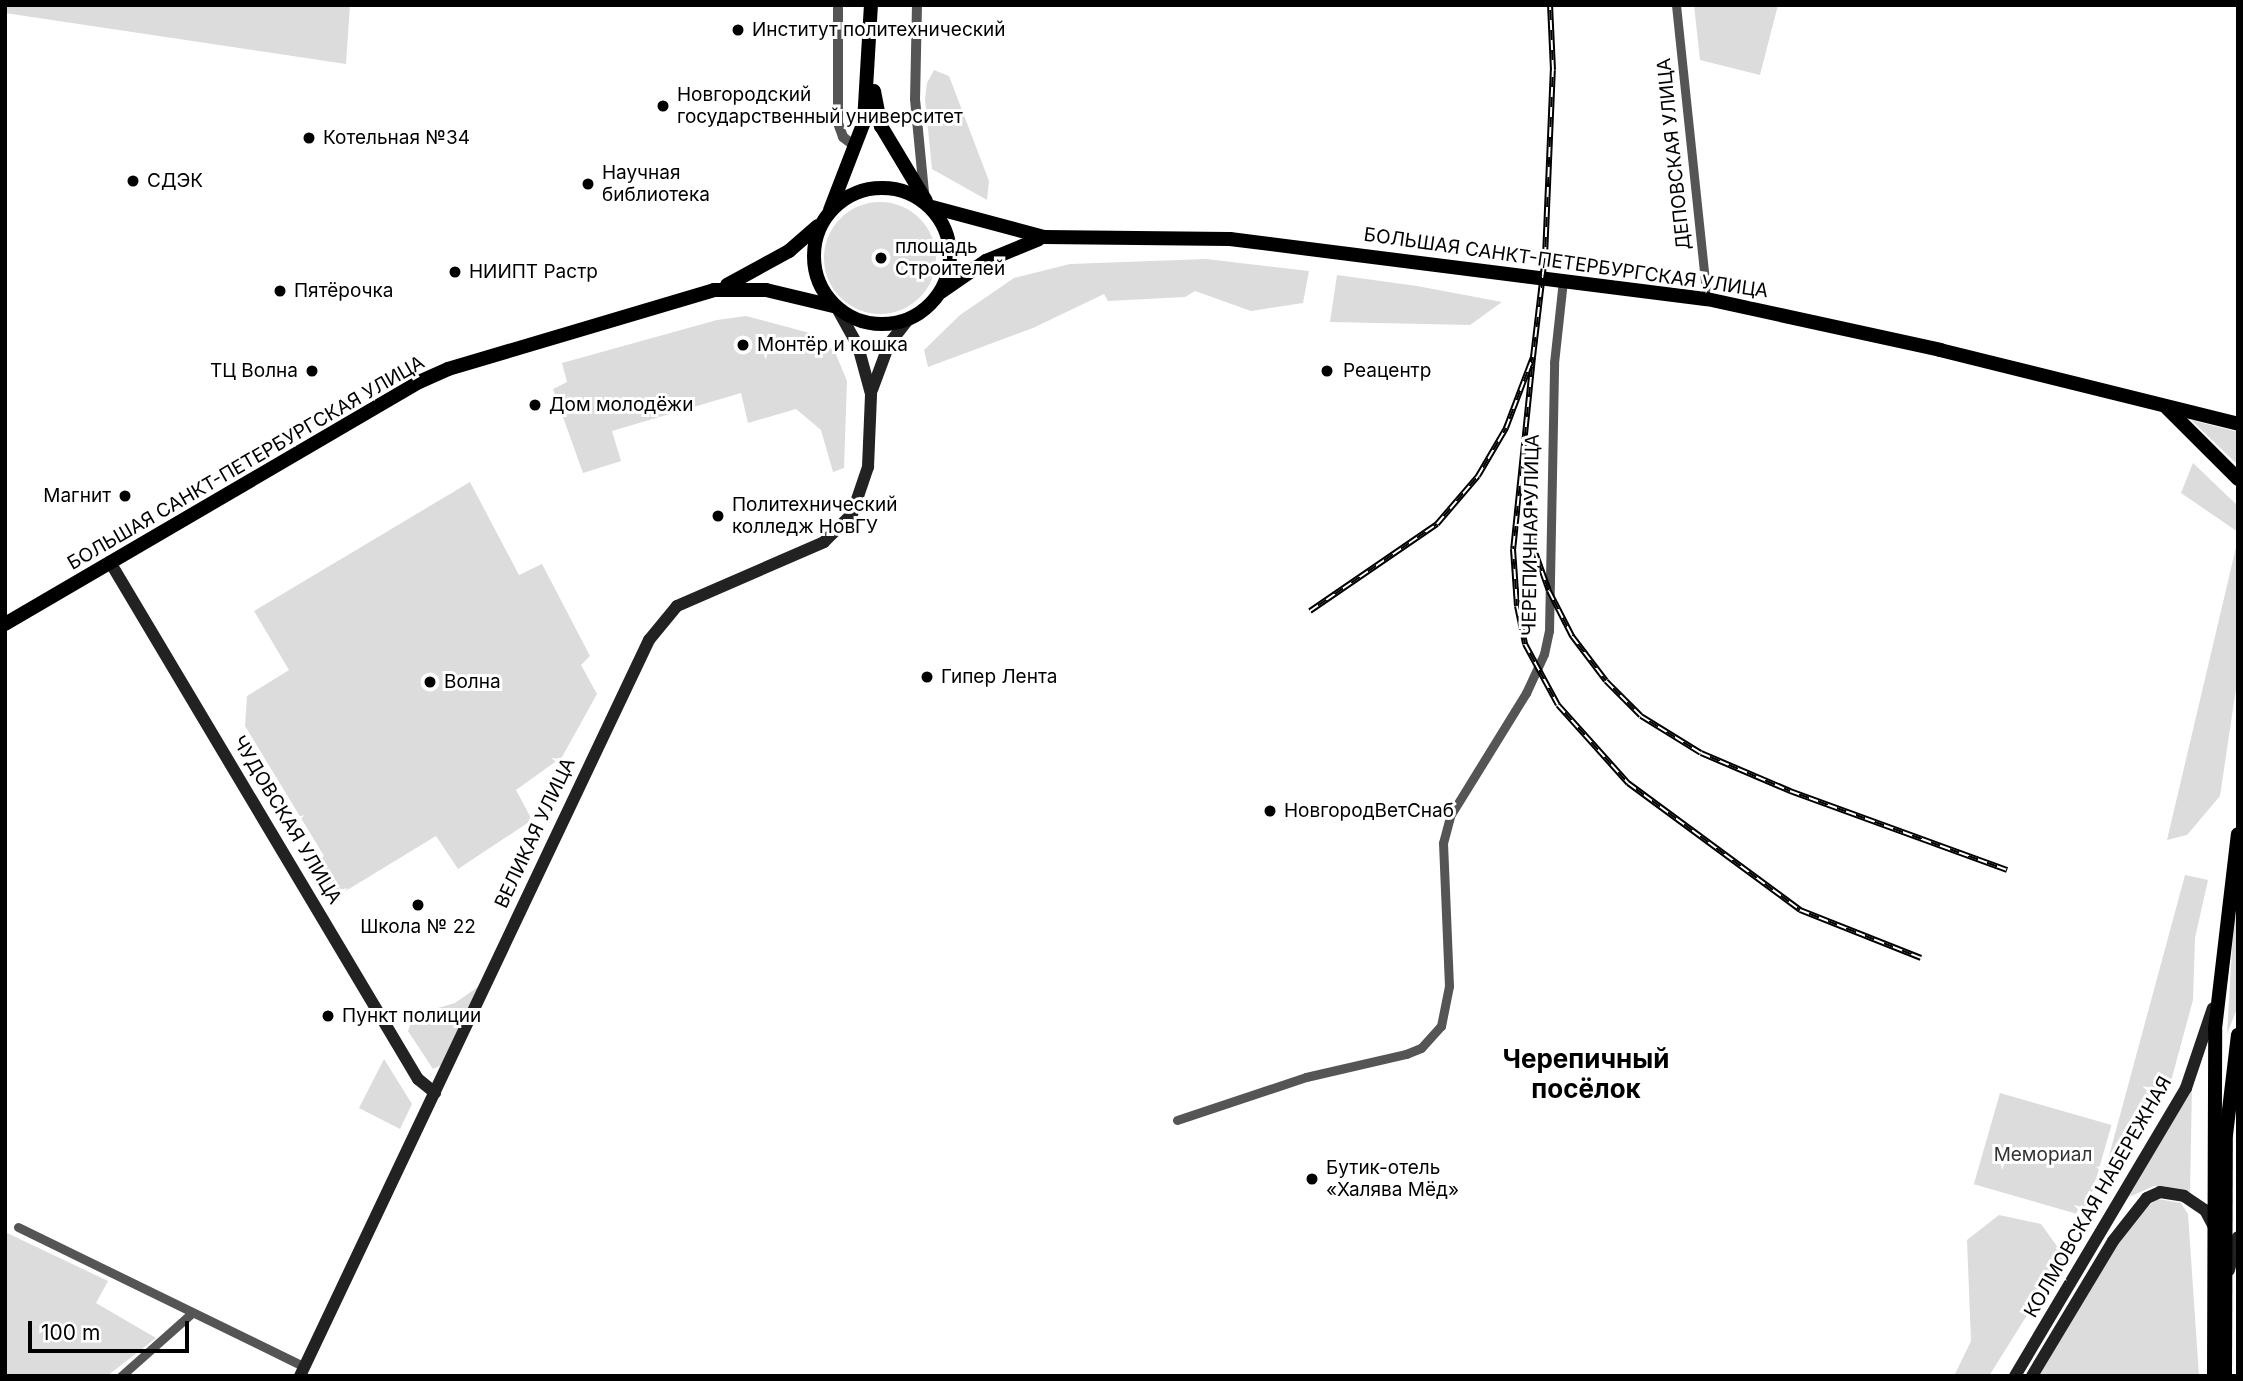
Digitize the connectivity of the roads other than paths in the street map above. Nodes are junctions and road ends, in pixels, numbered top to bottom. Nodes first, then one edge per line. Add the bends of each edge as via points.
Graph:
1 (838, 5) edge
2 (872, 5) edge
3 (916, 5) edge
4 (1676, 5) edge
5 (871, 68) junction
6 (856, 147) junction
7 (927, 200) junction
8 (826, 218) junction
9 (1044, 237) junction
10 (1563, 279) junction
11 (714, 290) junction
12 (937, 295) junction
13 (1707, 299) junction
14 (836, 308) junction
15 (909, 318) junction
16 (871, 394) junction
17 (2165, 407) junction
18 (2238, 424) edge
19 (2238, 479) edge
20 (110, 562) junction
21 (5, 624) edge
22 (2238, 834) edge
23 (2231, 879) junction
24 (2238, 906) edge
25 (2218, 994) junction
26 (2238, 1035) edge
27 (435, 1093) junction
28 (1177, 1120) dead end
29 (2213, 1225) junction
30 (18, 1227) dead end
31 (2236, 1241) edge
32 (2224, 1291) junction
33 (192, 1312) junction
34 (302, 1371) edge
35 (121, 1376) edge
36 (2015, 1376) edge
37 (2032, 1376) edge
38 (2214, 1376) edge
39 (2225, 1376) edge

1 - 6 street via 838,123 843,137
2 - 5 main road
3 - 7 street via 915,55
4 - 13 street, ДЕПОВСКАЯ УЛИЦА
5 - 6 main road
5 - 7 main road via 881,126
6 - 8 main road
7 - 8 main road via 903,191 877,189 853,195
7 - 9 main road, БОЛЬШАЯ САНКТ-ПЕТЕРБУРГСКАЯ УЛИЦА
7 - 12 main road via 950,248 948,274
8 - 11 main road, БОЛЬШАЯ САНКТ-ПЕТЕРБУРГСКАЯ УЛИЦА via 779,258
8 - 14 main road via 814,244 814,271
9 - 10 main road, БОЛЬШАЯ САНКТ-ПЕТЕРБУРГСКАЯ УЛИЦА via 1230,239
9 - 12 main road, БОЛЬШАЯ САНКТ-ПЕТЕРБУРГСКАЯ УЛИЦА via 986,261
10 - 13 main road, БОЛЬШАЯ САНКТ-ПЕТЕРБУРГСКАЯ УЛИЦА
10 - 28 street, ЧЕРЕПИЧНАЯ УЛИЦА via 1554,363 1549,631 1545,654 1526,693 1450,816 1443,843 1449,986 1441,1026 1421,1048 1406,1054 1307,1077
11 - 14 main road, БОЛЬШАЯ САНКТ-ПЕТЕРБУРГСКАЯ УЛИЦА via 766,289
11 - 20 main road, БОЛЬШАЯ САНКТ-ПЕТЕРБУРГСКАЯ УЛИЦА via 529,342 429,377
12 - 15 main road
13 - 17 main road, БОЛЬШАЯ САНКТ-ПЕТЕРБУРГСКАЯ УЛИЦА via 1940,349
14 - 15 main road via 867,324 894,324
14 - 16 main road via 858,346
15 - 16 main road via 882,358
16 - 27 main road, ВЕЛИКАЯ УЛИЦА via 868,467 858,502 845,525 824,542 677,606 649,640
17 - 18 main road, БОЛЬШАЯ САНКТ-ПЕТЕРБУРГСКАЯ УЛИЦА
17 - 19 main road
20 - 21 main road, БОЛЬШАЯ САНКТ-ПЕТЕРБУРГСКАЯ УЛИЦА
20 - 27 main road, ЧУДОВСКАЯ УЛИЦА via 418,1079
22 - 23 main road
23 - 24 main road
23 - 25 main road
25 - 29 main road
25 - 36 main road, КОЛМОВСКАЯ НАБЕРЕЖНАЯ via 2186,1088
26 - 32 main road via 2226,1135
27 - 34 main road, ВЕЛИКАЯ УЛИЦА
29 - 37 main road, КОЛМОВСКАЯ НАБЕРЕЖНАЯ via 2205,1210 2184,1196 2160,1192 2147,1198 2113,1241
29 - 38 main road
30 - 33 street
31 - 32 main road
32 - 39 main road
33 - 34 street
33 - 35 street

